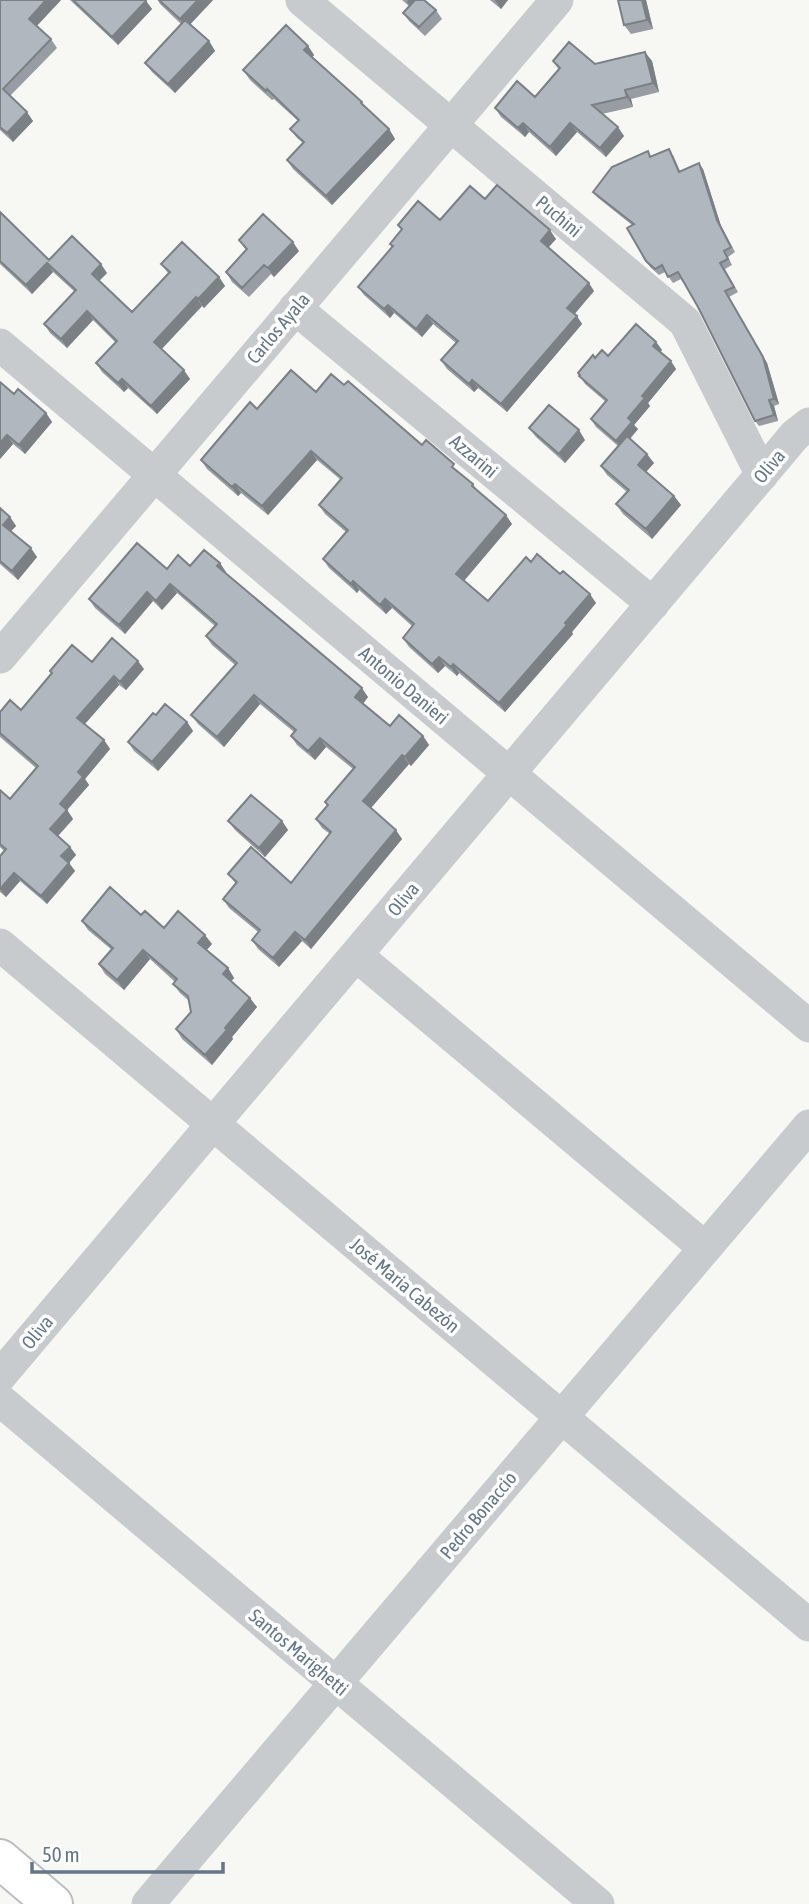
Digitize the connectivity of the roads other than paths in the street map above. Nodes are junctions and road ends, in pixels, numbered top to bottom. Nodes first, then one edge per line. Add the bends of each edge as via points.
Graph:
1 (302, 0) edge
2 (557, 0) edge
3 (451, 125) junction
4 (295, 308) junction
5 (0, 345) edge
6 (809, 425) edge
7 (155, 475) junction
8 (762, 475) junction
9 (653, 604) junction
10 (0, 657) edge
11 (509, 774) junction
12 (0, 945) edge
13 (356, 955) junction
14 (809, 1026) edge
15 (213, 1124) junction
16 (809, 1126) edge
17 (705, 1248) junction
18 (0, 1376) edge
19 (0, 1400) edge
20 (562, 1417) junction
21 (809, 1625) edge
22 (336, 1683) junction
23 (0, 1859) edge
24 (53, 1904) edge
25 (148, 1904) edge
26 (598, 1904) edge

1 - 3 street, Puchini
2 - 3 street, Carlos Ayala
3 - 4 street, Carlos Ayala
3 - 8 street, Puchini via 685,322
4 - 7 street, Carlos Ayala
4 - 9 street, Azzarini
5 - 7 street, Antonio Danieri
6 - 8 street, Oliva
7 - 10 street, Carlos Ayala
7 - 11 street, Antonio Danieri
8 - 9 street, Oliva
9 - 11 street, Oliva
11 - 13 street, Oliva
11 - 14 street, Antonio Danieri
12 - 15 street, José Maria Cabezón
13 - 15 street, Oliva
13 - 17 street
15 - 18 street, Oliva
15 - 20 street, José Maria Cabezón
16 - 17 street, Pedro Bonaccio
17 - 20 street, Pedro Bonaccio
19 - 22 street, Santos Marighetti
20 - 21 street, José Maria Cabezón
20 - 22 street, Pedro Bonaccio
22 - 25 street, Pedro Bonaccio
22 - 26 street, Santos Marighetti
23 - 24 main road

